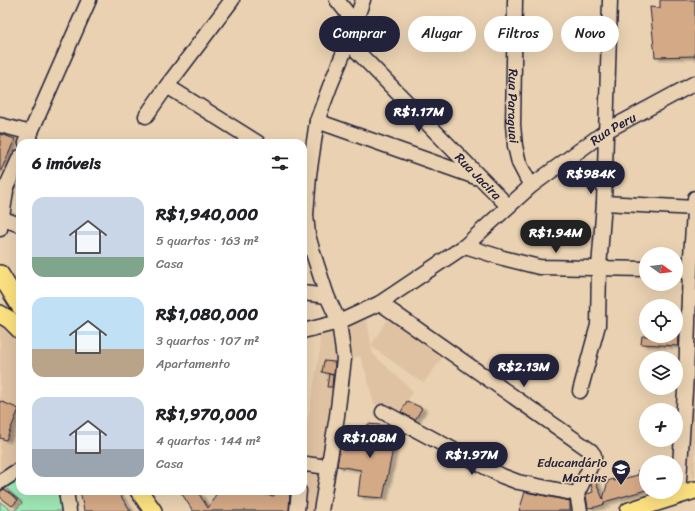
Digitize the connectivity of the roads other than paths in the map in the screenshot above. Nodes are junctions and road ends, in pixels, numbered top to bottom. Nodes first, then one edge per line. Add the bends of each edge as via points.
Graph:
1 (89, 0) edge
2 (232, 0) edge
3 (337, 0) edge
4 (363, 0) edge
5 (515, 0) edge
6 (610, 0) edge
7 (350, 16) edge
8 (357, 16) edge
9 (344, 52) edge
10 (358, 52) edge
11 (695, 83) edge
12 (166, 86) junction
13 (146, 116) dead end
14 (317, 121) junction
15 (0, 125) edge
16 (606, 131) junction
17 (28, 138) edge
18 (252, 139) edge
19 (16, 166) edge
20 (307, 169) edge
21 (484, 180) junction
22 (7, 186) junction
23 (531, 186) junction
24 (695, 198) edge
25 (0, 201) edge
26 (604, 203) junction
27 (508, 206) junction
28 (695, 208) edge
29 (1, 224) edge
30 (16, 225) edge
31 (307, 225) edge
32 (465, 246) junction
33 (599, 268) junction
34 (639, 269) edge
35 (0, 274) edge
36 (683, 274) edge
37 (692, 279) edge
38 (307, 293) edge
39 (327, 296) junction
40 (16, 300) edge
41 (380, 304) junction
42 (0, 314) edge
43 (339, 322) junction
44 (16, 326) edge
45 (307, 330) edge
46 (691, 376) edge
47 (580, 392) dead end
48 (383, 412) dead end
49 (307, 464) edge
50 (328, 467) junction
51 (16, 472) edge
52 (0, 482) edge
53 (577, 494) junction
54 (690, 494) edge
55 (67, 495) edge
56 (142, 495) edge
57 (152, 495) edge
58 (299, 495) edge
59 (69, 511) edge
60 (153, 511) edge
61 (163, 511) edge
62 (297, 511) edge
63 (321, 511) edge
64 (580, 511) edge
65 (629, 511) edge

1 - 17 street
2 - 12 street
3 - 7 street
4 - 8 street
5 - 23 street, Rua Paraguai via 513,125 519,163
6 - 16 street
9 - 14 street
10 - 21 street, Rua Jacira
11 - 16 street, Rua Peru
12 - 13 street
12 - 18 street
14 - 20 street
14 - 21 street
15 - 17 street
16 - 23 street, Rua Peru
16 - 26 street
19 - 22 street
21 - 27 street, Rua Jacira
22 - 25 street
22 - 29 street
23 - 27 street, Rua Peru
24 - 28 street
26 - 28 street
26 - 33 street
27 - 32 street, Rua Peru
28 - 37 street
29 - 30 street
31 - 39 street
32 - 33 street via 516,262 539,266
32 - 41 street, Rua Peru
33 - 34 street
33 - 47 street via 598,325
35 - 40 main road
36 - 37 street
37 - 46 street
38 - 39 street
39 - 43 street
41 - 43 street, Rua Peru
41 - 53 street via 591,450 594,459
42 - 44 main road
43 - 45 street, Rua Peru
43 - 50 street via 344,358
46 - 54 street
48 - 53 street via 502,476 518,482
49 - 50 street
50 - 63 street
51 - 52 street
53 - 64 street
54 - 65 main road
55 - 59 street
56 - 60 main road
57 - 61 main road
58 - 62 street

